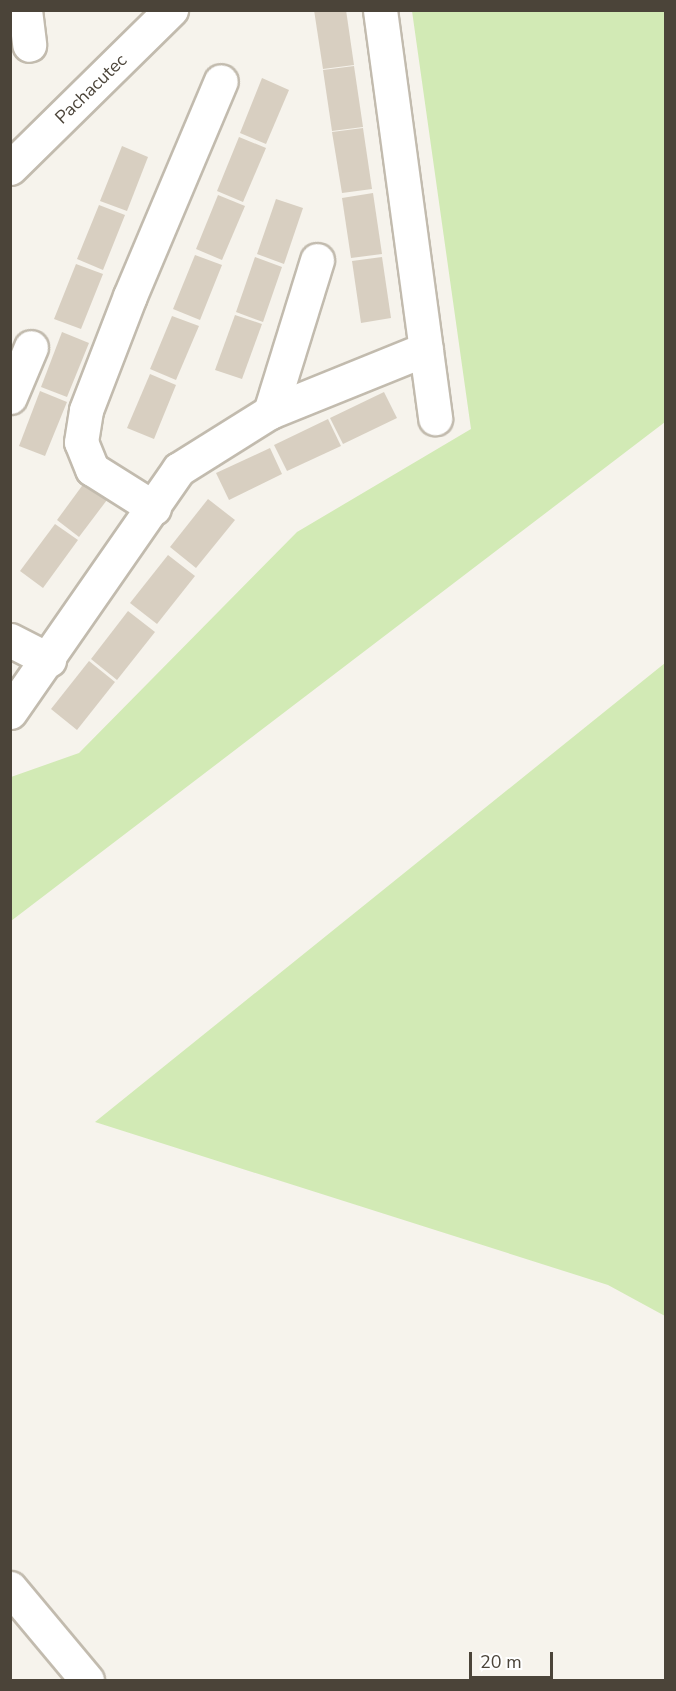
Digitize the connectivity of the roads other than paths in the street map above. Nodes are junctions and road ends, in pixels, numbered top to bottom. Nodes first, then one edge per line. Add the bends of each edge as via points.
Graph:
1 (25, 10) edge
2 (171, 10) edge
3 (380, 10) edge
4 (29, 45) dead end
5 (221, 81) dead end
6 (10, 168) edge
7 (317, 260) dead end
8 (31, 347) dead end
9 (426, 349) junction
10 (10, 397) edge
11 (270, 412) junction
12 (435, 418) dead end
13 (154, 507) junction
14 (10, 640) edge
15 (49, 660) junction
16 (10, 712) edge
17 (10, 1588) edge
18 (87, 1680) edge

1 - 4 street
2 - 6 street, Pachacutec
3 - 9 street
5 - 13 street via 130,296 82,431 92,468
7 - 11 street
8 - 10 street
9 - 11 street
9 - 12 street
11 - 13 street via 179,469
13 - 15 street
14 - 15 street
15 - 16 street
17 - 18 street

